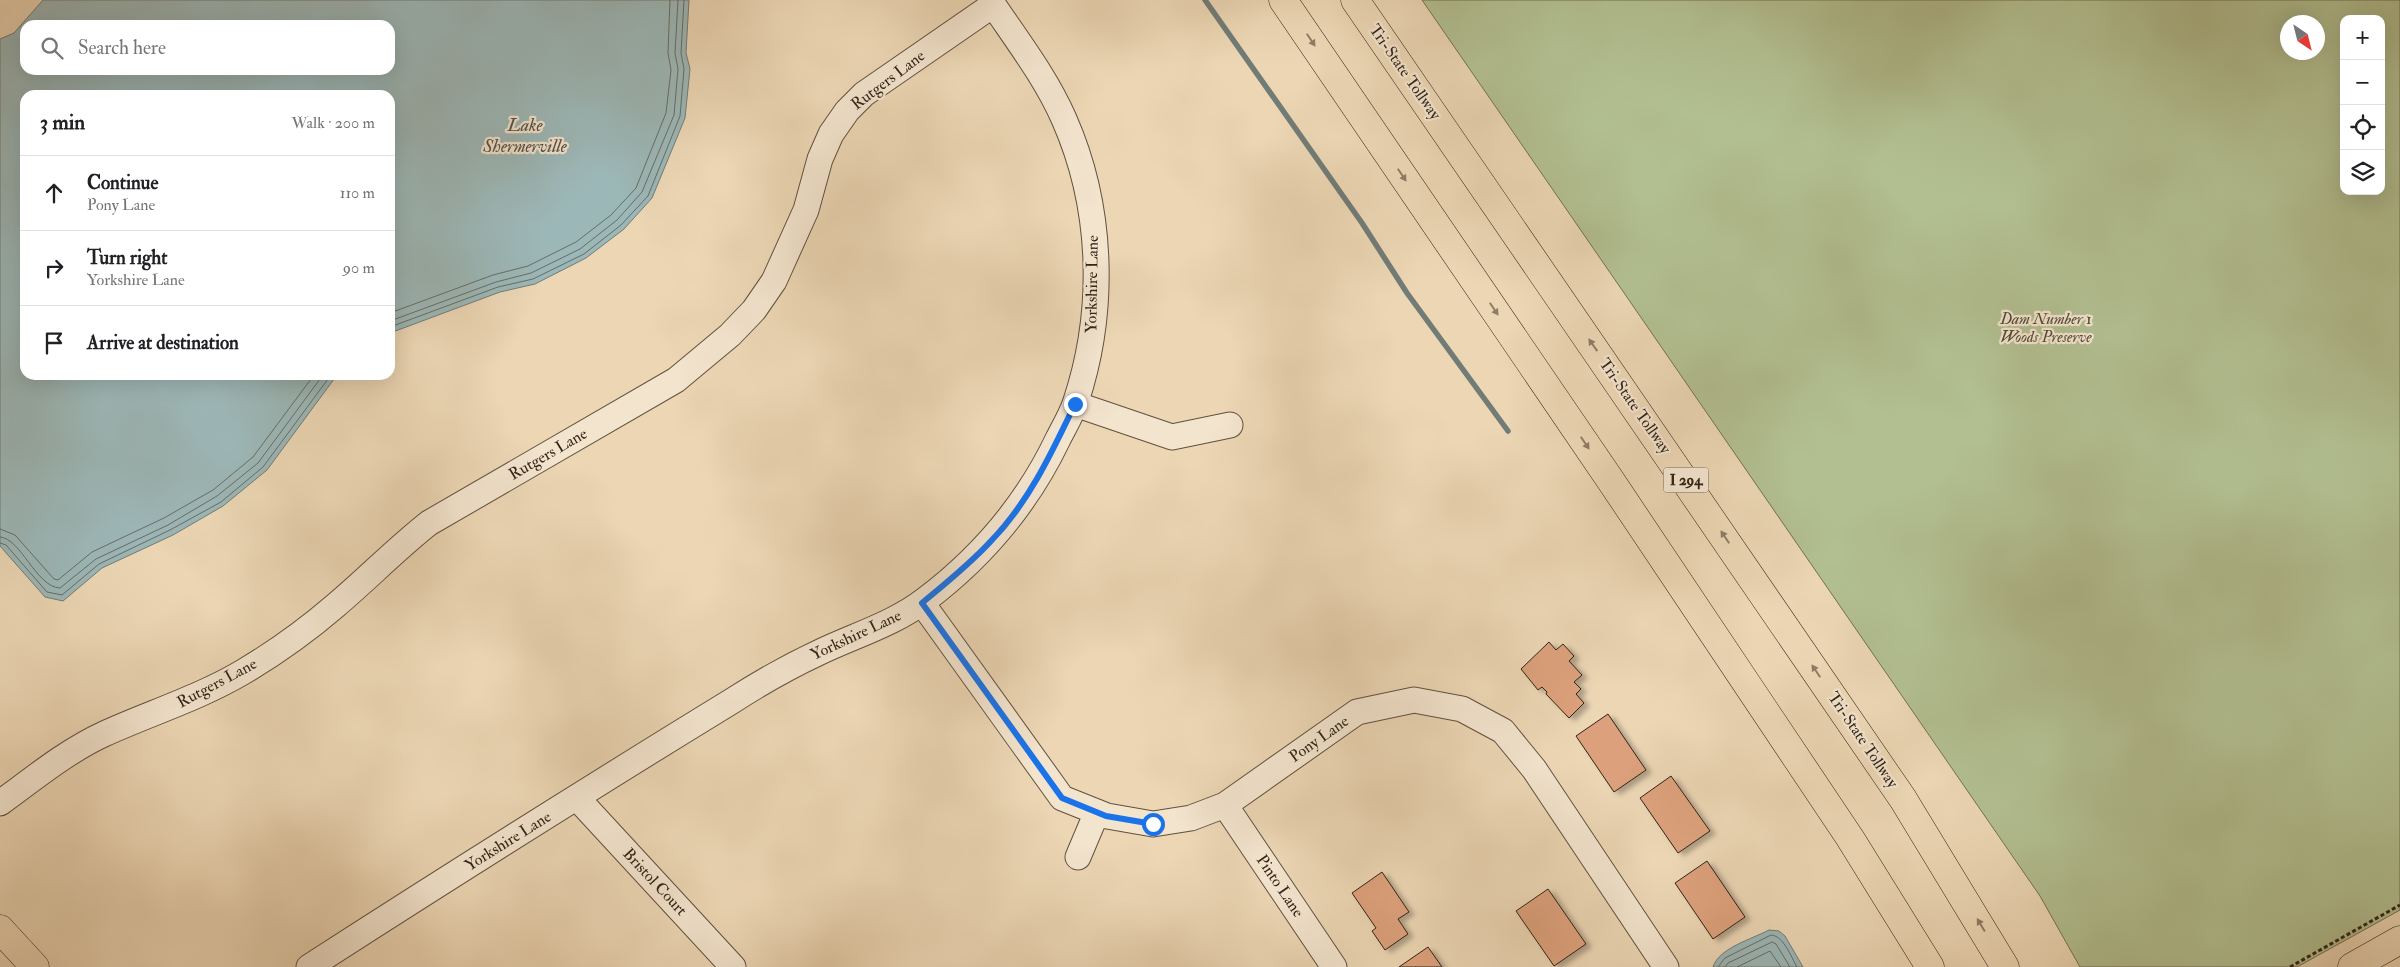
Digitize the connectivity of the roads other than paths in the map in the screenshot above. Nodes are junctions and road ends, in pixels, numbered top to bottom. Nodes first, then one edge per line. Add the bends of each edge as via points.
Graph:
1 (1283, 0) edge
2 (1355, 0) edge
3 (991, 3) edge
4 (1075, 404) junction
5 (1230, 425) dead end
6 (922, 603) junction
7 (577, 798) junction
8 (0, 803) edge
9 (1225, 805) junction
10 (1097, 812) junction
11 (1078, 857) dead end
12 (0, 929) edge
13 (2400, 940) edge
14 (35, 967) edge
15 (309, 967) edge
16 (733, 967) edge
17 (1334, 967) edge
18 (1666, 967) edge
19 (1930, 967) edge
20 (2005, 967) edge
21 (2352, 967) edge

1 -> 19 main road via 1850,838
20 -> 2 main road, Tri-State Tollway / I 294 via 1903,799
3 - 4 street, Yorkshire Lane via 1040,72 1064,118 1080,160 1092,209 1095,312 1088,356
3 - 8 street, Rutgers Lane via 864,94 847,111 831,134 820,159 806,210 774,281 754,310 730,335 676,380 429,523 402,543 298,637 242,673 182,703 103,734 65,756
4 - 5 street via 1172,437
4 - 6 street, Yorkshire Lane via 1047,463 1018,507 992,540
6 - 7 street, Yorkshire Lane via 779,672
6 - 10 street, Pony Lane via 1062,798
7 - 15 street, Yorkshire Lane
7 - 16 street, Bristol Court
9 - 10 street, Pony Lane via 1191,818 1153,824
9 - 17 street, Pinto Lane
9 - 18 street, Pony Lane via 1357,712 1414,700 1462,709 1503,731 1534,769
10 - 11 street
12 - 14 main road
13 - 21 main road

